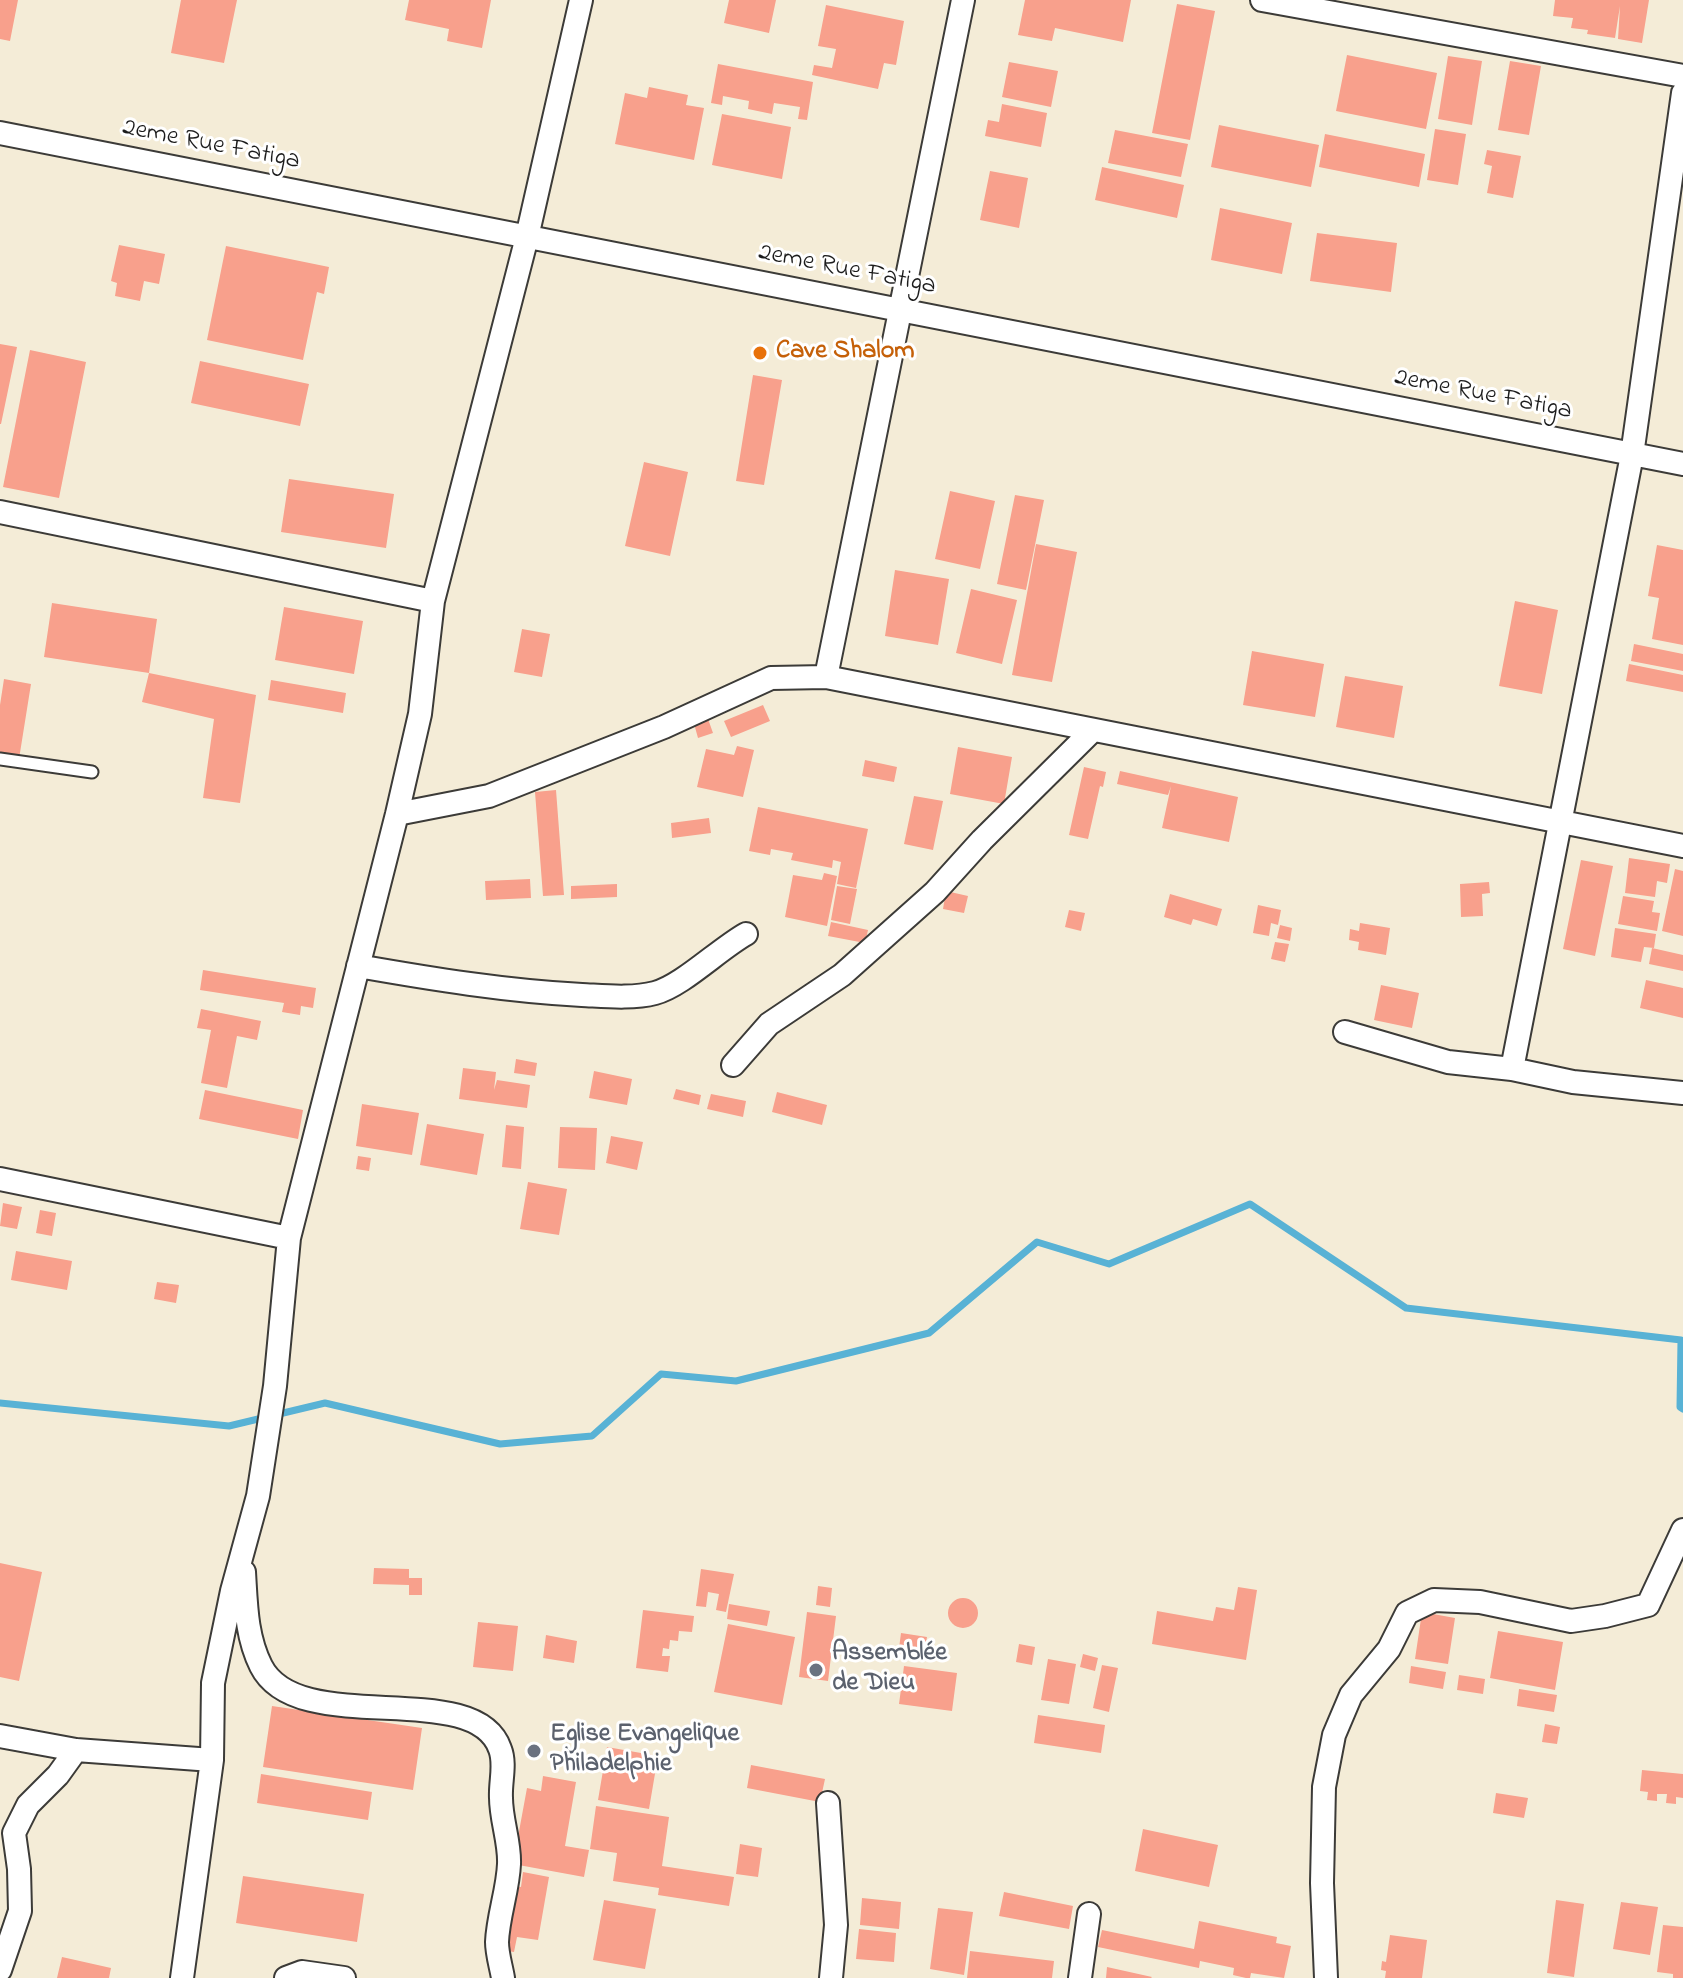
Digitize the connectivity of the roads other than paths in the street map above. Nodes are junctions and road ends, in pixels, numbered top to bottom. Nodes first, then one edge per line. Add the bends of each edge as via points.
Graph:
1 (581, 0) edge
2 (963, 0) edge
3 (1262, 0) edge
4 (1683, 76) edge
5 (1683, 93) edge
6 (0, 133) edge
7 (527, 237) junction
8 (901, 310) junction
9 (1632, 455) junction
10 (1683, 464) edge
11 (0, 512) edge
12 (433, 601) junction
13 (826, 677) junction
14 (1093, 730) junction
15 (0, 759) edge
16 (92, 772) dead end
17 (397, 814) junction
18 (1559, 822) junction
19 (1683, 846) edge
20 (746, 934) dead end
21 (358, 966) junction
22 (1345, 1032) dead end
23 (733, 1065) dead end
24 (1512, 1069) junction
25 (1683, 1093) edge
26 (0, 1179) edge
27 (289, 1238) junction
28 (1683, 1530) edge
29 (245, 1542) junction
30 (0, 1736) edge
31 (76, 1750) junction
32 (212, 1760) junction
33 (828, 1803) dead end
34 (1089, 1914) dead end
35 (0, 1970) edge
36 (182, 1978) edge
37 (286, 1978) edge
38 (344, 1978) edge
39 (503, 1978) edge
40 (831, 1978) edge
41 (1080, 1978) edge
42 (1326, 1978) edge

1 - 7 street
2 - 8 street
3 - 4 street
5 - 9 street
6 - 7 street, 2eme Rue Fatiga
7 - 8 street, 2eme Rue Fatiga
7 - 12 street
8 - 9 street, 2eme Rue Fatiga
8 - 13 street
9 - 10 street, 2eme Rue Fatiga
9 - 18 street
11 - 12 street
12 - 17 street via 420,714
13 - 14 street
13 - 17 street via 771,678 489,796
14 - 18 street
14 - 23 street via 935,892 842,975 769,1024
15 - 16 lane
17 - 21 street
18 - 19 street
18 - 24 street
20 - 21 street via 655,994 526,992
21 - 27 street
22 - 24 street via 1448,1062
24 - 25 street via 1573,1082
26 - 27 street
27 - 29 street via 275,1386 258,1496
28 - 42 street via 1648,1605 1571,1621 1465,1601 1434,1600 1407,1613 1389,1649 1351,1695 1334,1735 1324,1787
29 - 32 street via 213,1683
29 - 39 street via 248,1630 262,1669 282,1689 309,1701 463,1718 489,1730 501,1750 509,1863 497,1943
30 - 31 street
31 - 32 street
31 - 35 street via 28,1805 14,1833 20,1911
32 - 36 street
33 - 40 street via 836,1925
34 - 41 street
37 - 38 street via 302,1972

